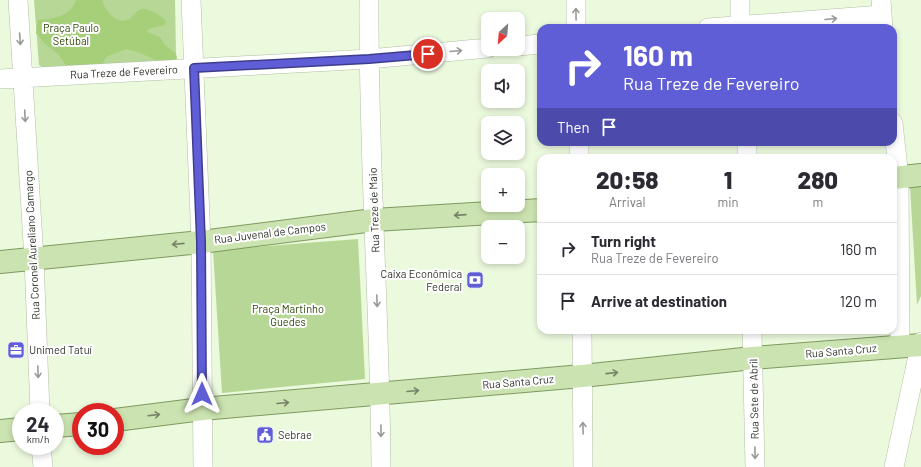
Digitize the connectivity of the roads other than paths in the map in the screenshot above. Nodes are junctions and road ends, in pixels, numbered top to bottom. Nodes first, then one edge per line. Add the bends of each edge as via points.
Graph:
1 (18, 0) edge
2 (191, 0) edge
3 (370, 0) edge
4 (576, 0) edge
5 (740, 0) edge
6 (882, 14) edge
7 (576, 24) edge
8 (740, 24) edge
9 (764, 24) edge
10 (537, 44) edge
11 (525, 45) edge
12 (481, 49) edge
13 (369, 59) junction
14 (194, 68) junction
15 (23, 78) junction
16 (0, 79) edge
17 (921, 175) edge
18 (897, 178) edge
19 (897, 187) edge
20 (537, 210) edge
21 (374, 220) junction
22 (201, 242) junction
23 (34, 259) junction
24 (0, 262) edge
25 (582, 334) edge
26 (752, 334) edge
27 (915, 345) edge
28 (753, 358) junction
29 (582, 376) junction
30 (380, 394) junction
31 (40, 403) edge
32 (202, 409) junction
33 (124, 419) edge
34 (12, 430) edge
35 (0, 431) edge
36 (41, 455) edge
37 (42, 467) edge
38 (203, 467) edge
39 (381, 467) edge
40 (583, 467) edge
41 (755, 467) edge
42 (894, 467) edge

1 -> 15 street
2 - 14 street
3 - 13 street, Rua Treze de Maio
7 -> 4 street
5 - 8 street
9 -> 6 street
10 - 11 street
13 -> 12 street, Rua Treze de Fevereiro
13 - 14 street, Rua Treze de Fevereiro
13 - 21 street, Rua Treze de Maio
14 - 15 street, Rua Treze de Fevereiro
14 - 22 street
15 - 16 street, Rua Treze de Fevereiro
15 -> 23 street, Rua Coronel Aureliano Camargo
17 - 18 main road
19 - 27 street
20 -> 21 main road, Rua Juvenal de Campos
21 - 22 main road, Rua Juvenal de Campos
21 -> 30 street, Rua Treze de Maio
22 -> 23 main road, Rua Juvenal de Campos
22 - 32 street
23 - 24 main road, Rua Juvenal de Campos
23 -> 31 street, Rua Coronel Aureliano Camargo
25 - 29 street
26 - 28 street, Rua Sete de Abril
27 - 28 main road, Rua Santa Cruz
27 - 42 street
29 -> 28 main road, Rua Santa Cruz
28 -> 41 street, Rua Sete de Abril
30 -> 29 main road, Rua Santa Cruz
40 -> 29 street
32 -> 30 main road, Rua Santa Cruz
30 -> 39 street, Rua Treze de Maio
33 -> 32 main road, Rua Santa Cruz
32 - 38 street
34 - 35 main road
36 - 37 street

